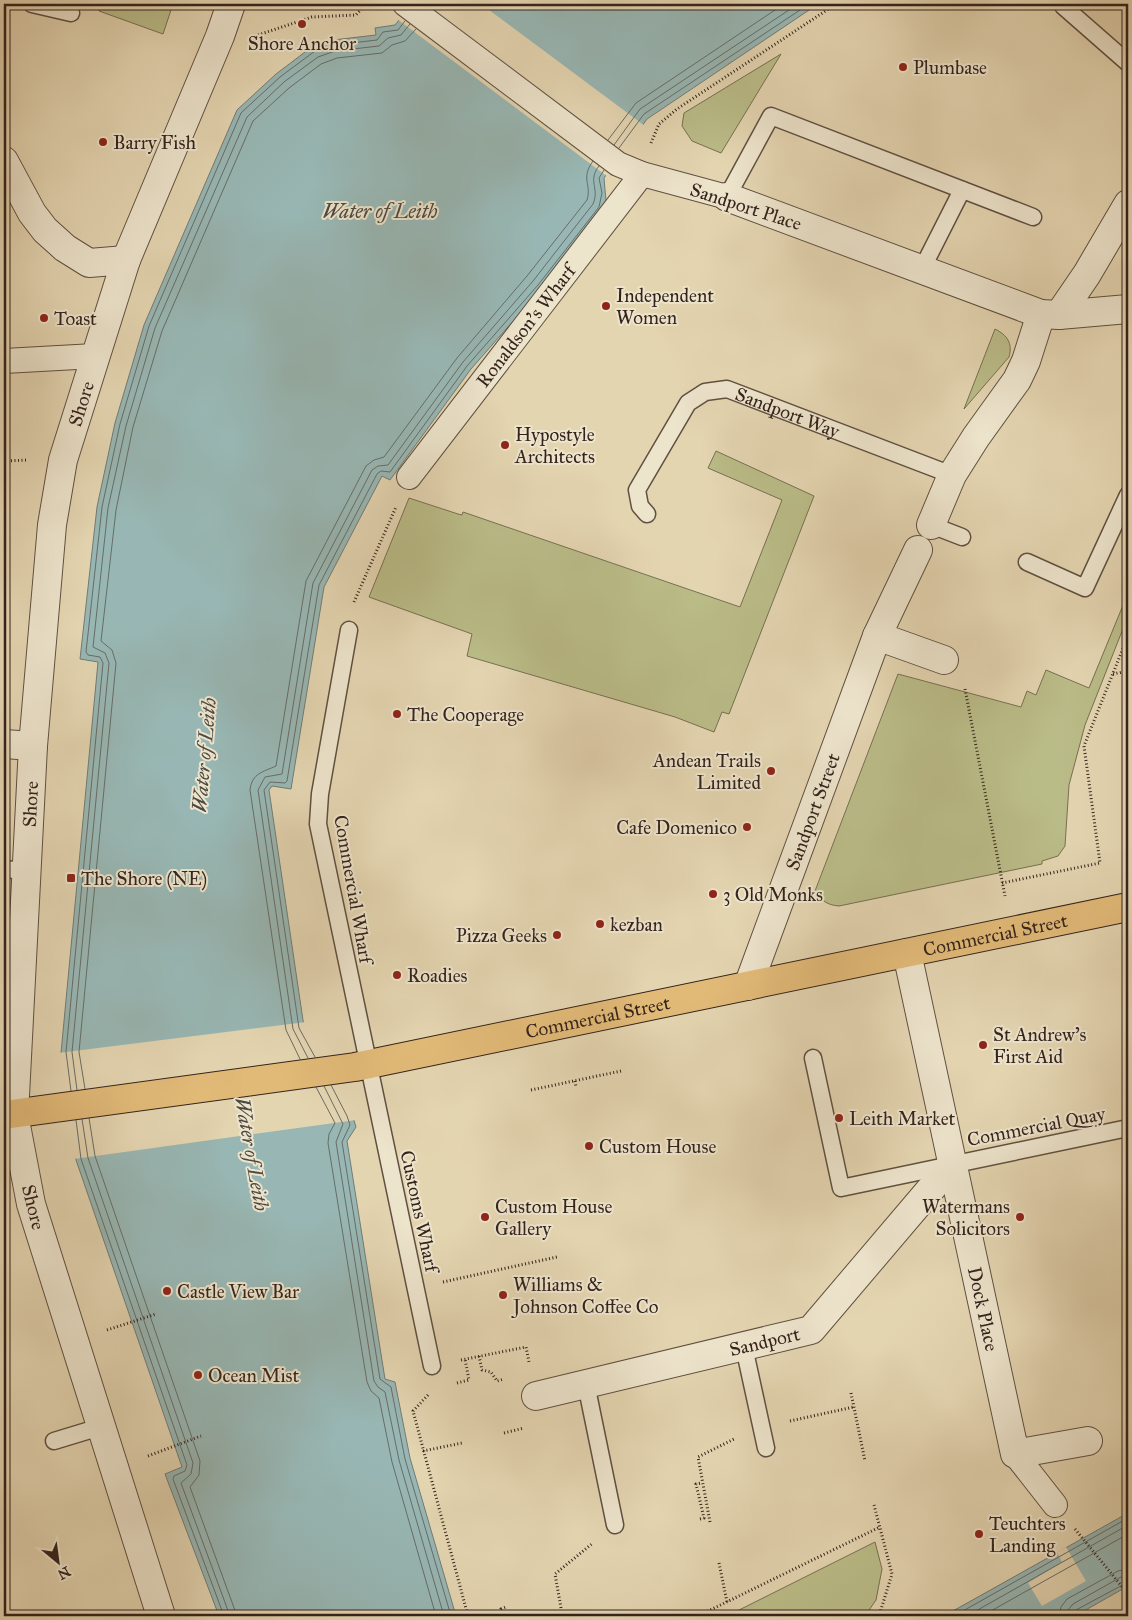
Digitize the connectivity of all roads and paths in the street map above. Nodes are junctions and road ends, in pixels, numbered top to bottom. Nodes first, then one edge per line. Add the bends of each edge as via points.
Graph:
1 (32, 4) edge
2 (231, 4) edge
3 (366, 4) edge
4 (836, 4) edge
5 (406, 5) edge
6 (1063, 6) dead end
7 (71, 13) dead end
8 (253, 36) dead end
9 (1128, 63) edge
10 (4, 161) edge
11 (642, 174) junction
12 (962, 190) junction
13 (727, 197) junction
14 (1128, 204) edge
15 (1033, 217) dead end
16 (126, 260) junction
17 (922, 269) junction
18 (1128, 308) edge
19 (1050, 314) junction
20 (95, 356) junction
21 (4, 361) edge
22 (952, 475) junction
23 (409, 477) joint
24 (1128, 495) edge
25 (647, 514) dead end
26 (931, 525) junction
27 (962, 537) dead end
28 (918, 550) joint
29 (1027, 562) dead end
30 (349, 630) joint
31 (877, 636) junction
32 (1128, 636) edge
33 (944, 660) joint
34 (1128, 672) edge
35 (1112, 674) junction
36 (4, 744) edge
37 (33, 746) junction
38 (15, 870) edge
39 (1002, 883) junction
40 (1128, 907) edge
41 (1013, 931) junction
42 (907, 953) junction
43 (748, 986) junction
44 (812, 1058) dead end
45 (362, 1066) junction
46 (621, 1071) dead end
47 (575, 1081) junction
48 (576, 1087) dead end
49 (530, 1090) dead end
50 (9, 1115) edge
51 (1128, 1131) edge
52 (952, 1164) junction
53 (557, 1257) dead end
54 (415, 1288) junction
55 (156, 1314) dead end
56 (73, 1342) junction
57 (744, 1347) junction
58 (479, 1356) junction
59 (432, 1366) junction
60 (497, 1381) dead end
61 (586, 1384) junction
62 (851, 1393) dead end
63 (536, 1396) joint
64 (854, 1407) junction
65 (761, 1426) junction
66 (100, 1428) junction
67 (201, 1436) dead end
68 (54, 1441) dead end
69 (1088, 1441) dead end
70 (462, 1443) dead end
71 (766, 1448) dead end
72 (423, 1451) junction
73 (1015, 1454) junction
74 (865, 1461) dead end
75 (114, 1469) junction
76 (702, 1483) junction
77 (874, 1505) dead end
78 (1055, 1505) joint
79 (700, 1519) dead end
80 (710, 1522) dead end
81 (615, 1524) joint
82 (880, 1527) junction
83 (719, 1563) dead end
84 (1128, 1594) edge
85 (728, 1602) junction
86 (506, 1608) dead end
87 (561, 1608) dead end
88 (161, 1616) edge
89 (468, 1616) edge
90 (502, 1616) edge
91 (698, 1616) edge
92 (879, 1616) edge

1 - 7 lane
2 - 16 street, Shore
3 - 8 path via 356,16 312,17
4 - 11 path via 658,124
5 - 11 street, Sandport Place via 618,164
6 - 9 lane
10 - 16 street via 32,213 65,248 89,263
11 - 13 street, Sandport Place
11 - 23 street, Ronaldson's Wharf
12 - 13 lane via 771,116
12 - 15 lane
12 - 17 lane
13 - 17 street, Sandport Place
14 - 19 street via 1087,274
16 - 20 street, Shore
17 - 19 street, Sandport Place
18 - 19 street, Sandport Place
19 - 22 street via 1017,380
20 - 21 street
20 - 37 street, Shore via 63,460 52,524
22 - 25 lane, Sandport Way via 728,389 696,396 688,402 637,490 640,506
22 - 26 street
23 - 30 path via 355,597
24 - 29 lane via 1085,588
26 - 27 lane
26 - 28 street
28 - 31 street, Sandport Street
30 - 45 lane, Commercial Wharf via 320,794 318,824
31 - 33 street
31 - 43 street, Sandport Street
32 - 35 path
33 - 39 path via 945,672 963,680
34 - 35 path
35 - 39 path via 1084,746 1100,863
36 - 37 street
37 - 38 street, Shore
38 - 50 street, Shore
39 - 41 path
40 - 41 main road, Commercial Street
41 - 42 main road, Commercial Street
42 - 43 main road, Commercial Street
42 - 52 street, Dock Place
43 - 45 main road, Commercial Street
44 - 52 lane via 841,1188
45 - 50 main road, Commercial Street
45 - 54 lane, Customs Wharf
46 - 47 path
47 - 48 path
47 - 49 path
50 - 56 street, Shore
51 - 52 lane, Commercial Quay
52 - 57 street, Sandport via 811,1330
52 - 73 street, Dock Place
53 - 54 path
54 - 59 lane, Customs Wharf
55 - 56 path
56 - 66 street, Shore
57 - 61 street, Sandport
57 - 65 lane
58 - 59 path
58 - 60 path via 482,1370 491,1372
58 - 63 path via 526,1347
59 - 72 path via 436,1387 412,1411
61 - 63 street, Sandport
61 - 81 lane
62 - 64 path
64 - 65 path
64 - 74 path
65 - 71 lane
65 - 76 path via 698,1457
66 - 68 lane
66 - 75 street, Shore
67 - 75 path
69 - 73 street
70 - 72 path
72 - 89 path
73 - 78 street, Dock Place
75 - 88 street, Shore
76 - 79 path via 696,1484 704,1518
76 - 80 path
77 - 82 path
78 - 84 path
81 - 87 path via 554,1574
82 - 85 path
82 - 92 path via 892,1574
83 - 85 path
85 - 91 path
86 - 90 path via 501,1609

